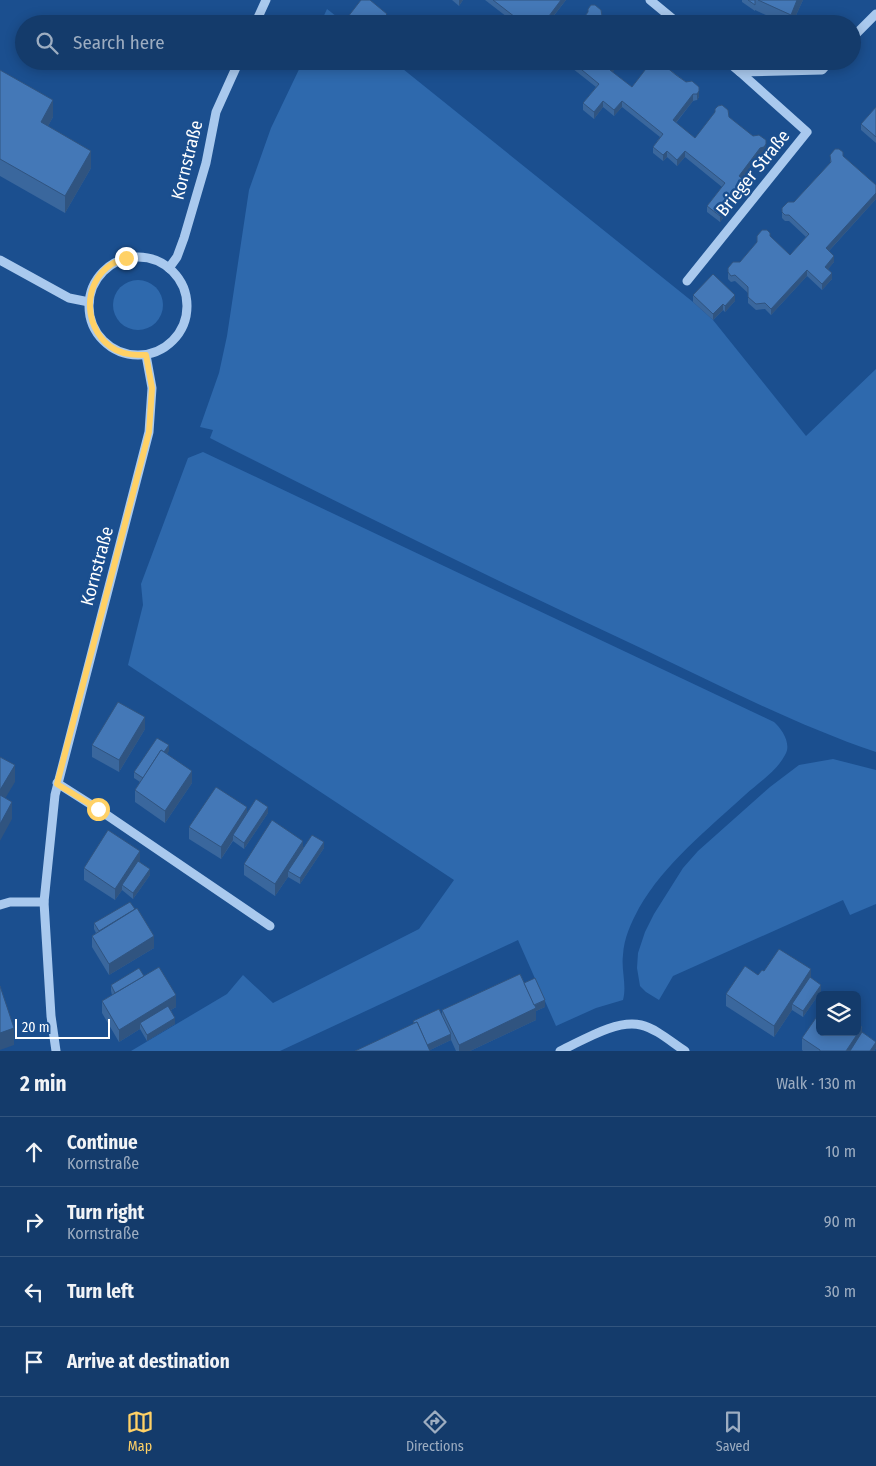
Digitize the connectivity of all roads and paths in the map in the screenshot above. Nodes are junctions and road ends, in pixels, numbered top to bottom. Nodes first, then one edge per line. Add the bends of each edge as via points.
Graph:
1 (266, 0) edge
2 (650, 0) edge
3 (876, 14) edge
4 (259, 15) edge
5 (669, 15) edge
6 (861, 29) edge
7 (235, 70) edge
8 (737, 70) edge
9 (822, 70) edge
10 (740, 72) junction
11 (0, 260) edge
12 (169, 268) junction
13 (687, 281) dead end
14 (89, 302) junction
15 (146, 355) junction
16 (57, 784) junction
17 (44, 902) junction
18 (0, 905) edge
19 (270, 926) dead end
20 (56, 1051) edge
21 (560, 1051) edge
22 (685, 1051) edge

1 - 4 street
2 - 5 street
3 - 6 street
7 - 12 street, Kornstraße via 216,112 206,163 184,238
8 - 10 street, Brieger Straße
9 - 10 street
10 - 13 street, Brieger Straße via 807,132
11 - 14 street via 69,298
12 - 14 street via 156,260 126,258 101,274
12 - 15 street via 180,280 186,295 187,311 174,340 162,350
14 - 15 street via 90,317 105,342 118,351
15 - 16 street, Kornstraße via 152,388 149,432
16 - 17 street, Kornstraße
16 - 19 street
17 - 18 street
17 - 20 street, Kornstraße
21 - 22 street via 615,1026 640,1024

